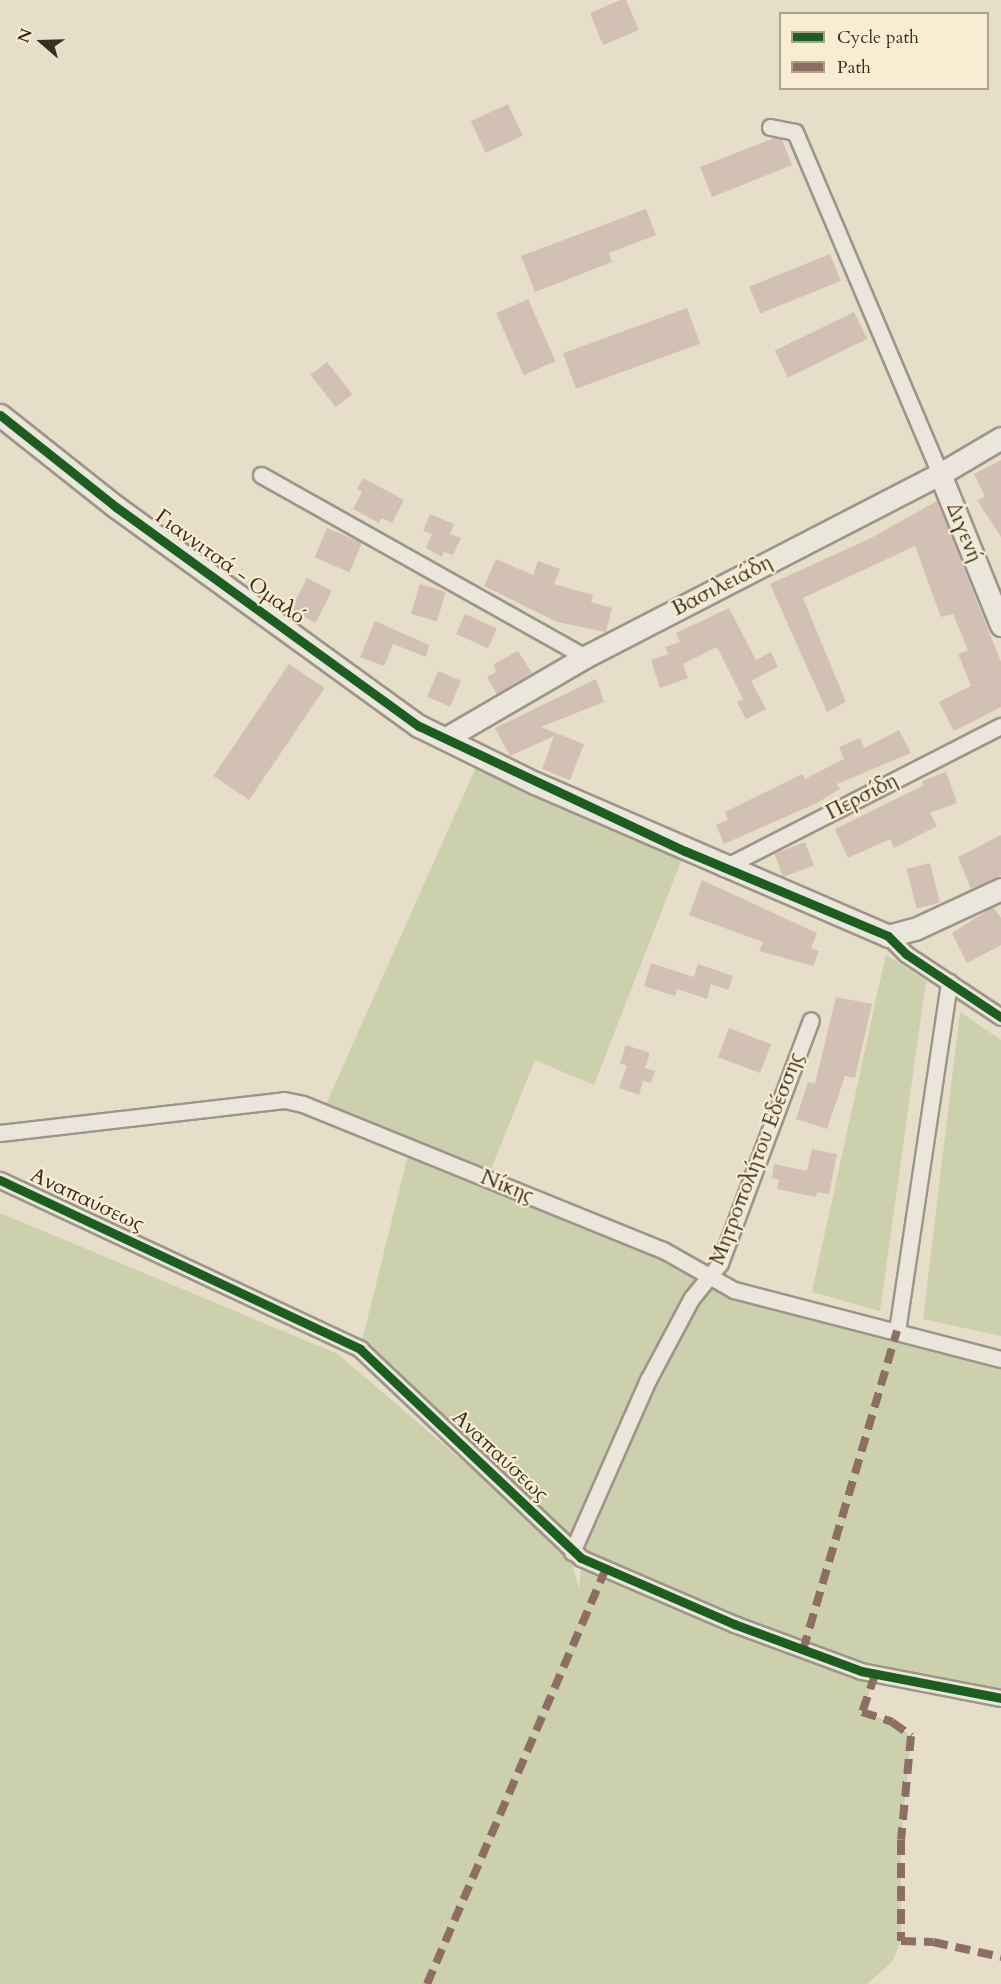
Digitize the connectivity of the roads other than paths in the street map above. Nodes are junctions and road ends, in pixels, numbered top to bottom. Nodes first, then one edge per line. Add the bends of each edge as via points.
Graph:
1 (770, 127) dead end
2 (0, 415) edge
3 (1001, 438) edge
4 (940, 474) junction
5 (261, 475) dead end
6 (1001, 625) edge
7 (585, 657) junction
8 (1001, 726) edge
9 (446, 738) junction
10 (723, 868) junction
11 (1001, 889) edge
12 (888, 936) junction
13 (949, 982) junction
14 (1001, 1017) edge
15 (811, 1020) dead end
16 (0, 1133) edge
17 (0, 1180) edge
18 (710, 1277) junction
19 (897, 1331) junction
20 (1001, 1359) edge
21 (572, 1552) junction
22 (1001, 1698) edge

1 - 4 street via 795,132
2 - 9 street, Γιαννιτσά - Ομαλό via 116,507 386,703
3 - 4 street, Βασιλειάδη
4 - 6 street, Διγενή
4 - 7 street, Βασιλειάδη
5 - 7 street
7 - 9 street, Βασιλειάδη
8 - 10 street, Περσίδη
9 - 10 street, Γιαννιτσά - Ομαλό
10 - 12 street, Γιαννιτσά - Ομαλό
11 - 12 street via 915,929
12 - 13 street
13 - 14 street
13 - 19 street
15 - 18 street, Μητροπολήτου Εδέσσης via 720,1263
16 - 18 street, Νίκης via 284,1100 377,1131 663,1250
17 - 21 street, Αναπαύσεως via 360,1349
18 - 19 street, Νίκης via 755,1297
18 - 21 street, Μητροπολήτου Εδέσσης via 691,1299 648,1380
19 - 20 street, Νίκης
21 - 22 street, Αναπαύσεως via 734,1624 861,1671

